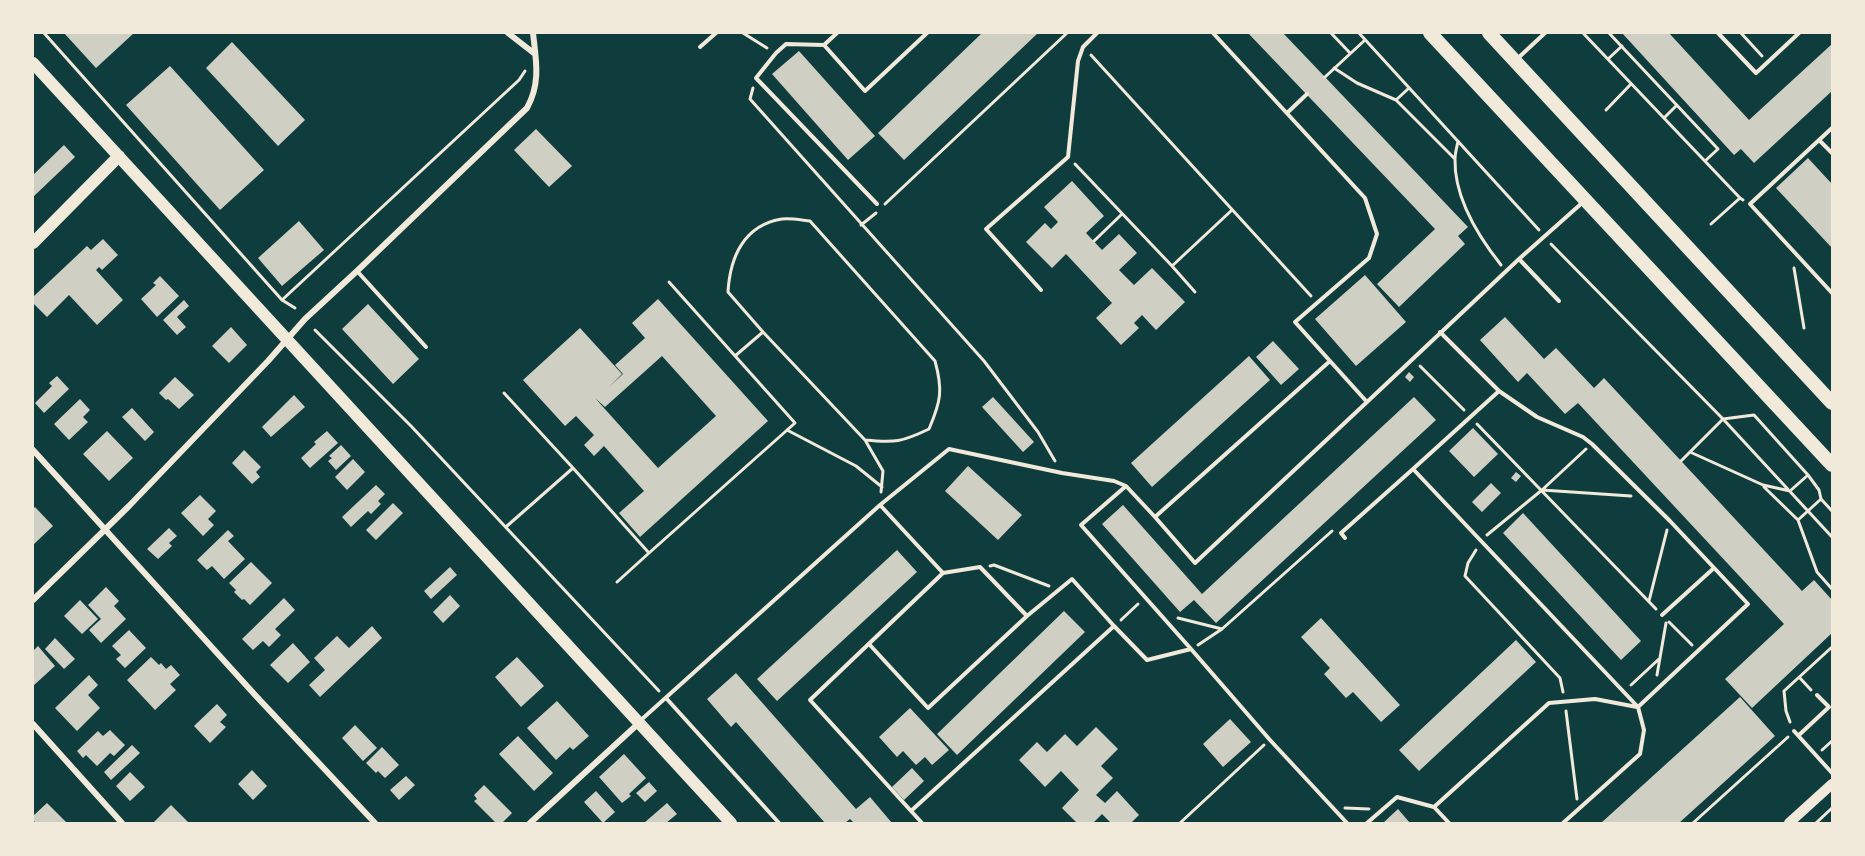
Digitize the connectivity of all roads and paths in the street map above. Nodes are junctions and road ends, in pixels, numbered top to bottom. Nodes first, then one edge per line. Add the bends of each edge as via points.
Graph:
1 (44, 33) edge
2 (508, 33) edge
3 (534, 33) edge
4 (716, 33) edge
5 (743, 33) edge
6 (837, 33) edge
7 (927, 33) edge
8 (1067, 33) edge
9 (1097, 33) edge
10 (1213, 33) edge
11 (1331, 33) edge
12 (1359, 33) edge
13 (1430, 33) edge
14 (1489, 33) edge
15 (1545, 33) edge
16 (1582, 33) edge
17 (1609, 33) edge
18 (1718, 33) edge
19 (1741, 33) edge
20 (1799, 33) edge
21 (1365, 39) junction
22 (824, 45) junction
23 (1622, 46) junction
24 (700, 47) dead end
25 (1083, 47) junction
26 (776, 53) junction
27 (1350, 53) junction
28 (535, 54) junction
29 (1608, 59) junction
30 (1515, 61) junction
31 (1768, 62) junction
32 (33, 63) edge
33 (1334, 68) junction
34 (1325, 77) dead end
35 (756, 78) junction
36 (1631, 84) junction
37 (1410, 88) junction
38 (1307, 94) dead end
39 (1396, 100) junction
40 (1677, 105) junction
41 (1606, 110) dead end
42 (1287, 113) junction
43 (1664, 118) junction
44 (1832, 128) edge
45 (1819, 140) junction
46 (1458, 141) junction
47 (1832, 153) edge
48 (119, 156) junction
49 (1068, 157) junction
50 (1455, 159) junction
51 (1705, 161) junction
52 (1585, 200) junction
53 (877, 204) dead end
54 (1750, 204) junction
55 (1232, 210) junction
56 (1122, 214) junction
57 (861, 225) junction
58 (1544, 236) junction
59 (1094, 241) dead end
60 (33, 243) edge
61 (1791, 248) junction
62 (1519, 259) junction
63 (1172, 266) junction
64 (357, 271) junction
65 (1506, 271) junction
66 (669, 282) dead end
67 (1041, 290) dead end
68 (1196, 292) dead end
69 (1832, 293) edge
70 (282, 300) junction
71 (1559, 301) dead end
72 (1318, 303) junction
73 (295, 308) dead end
74 (1804, 328) dead end
75 (315, 330) dead end
76 (762, 332) junction
77 (1440, 332) junction
78 (286, 339) junction
79 (426, 347) dead end
80 (735, 356) junction
81 (1412, 359) junction
82 (1330, 361) junction
83 (1499, 391) junction
84 (504, 393) dead end
85 (1367, 402) junction
86 (1832, 403) edge
87 (1471, 417) junction
88 (1723, 419) junction
89 (787, 430) junction
90 (865, 440) junction
91 (1592, 444) junction
92 (33, 450) edge
93 (1690, 452) junction
94 (1681, 461) dead end
95 (1832, 465) edge
96 (573, 468) junction
97 (1413, 469) junction
98 (1062, 473) junction
99 (1808, 475) junction
100 (1763, 485) junction
101 (1126, 486) junction
102 (882, 487) junction
103 (1542, 490) junction
104 (1790, 491) junction
105 (1646, 497) junction
106 (1821, 499) junction
107 (880, 505) junction
108 (1808, 511) junction
109 (1832, 511) edge
110 (1155, 517) junction
111 (1798, 520) junction
112 (1670, 521) junction
113 (507, 526) junction
114 (105, 530) junction
115 (1832, 537) edge
116 (1345, 538) dead end
117 (1480, 541) junction
118 (649, 553) junction
119 (980, 567) junction
120 (1714, 568) junction
121 (943, 573) junction
122 (617, 582) dead end
123 (1832, 589) edge
124 (1059, 590) junction
125 (1146, 597) junction
126 (33, 600) edge
127 (1648, 601) junction
128 (1162, 615) junction
129 (1662, 615) joint
130 (1027, 616) junction
131 (1114, 626) junction
132 (1222, 629) dead end
133 (869, 644) junction
134 (1832, 646) edge
135 (1191, 649) junction
136 (1697, 651) junction
137 (1660, 657) junction
138 (1799, 677) junction
139 (1808, 687) dead end
140 (1623, 692) junction
141 (1654, 692) junction
142 (1817, 695) dead end
143 (666, 698) junction
144 (1564, 701) junction
145 (1638, 707) junction
146 (639, 723) junction
147 (33, 724) edge
148 (1794, 731) junction
149 (1799, 735) junction
150 (1270, 740) junction
151 (1832, 772) edge
152 (1832, 784) edge
153 (1434, 807) junction
154 (1333, 808) junction
155 (1832, 808) edge
156 (1383, 809) junction
157 (1578, 809) junction
158 (911, 811) junction
159 (122, 823) edge
160 (375, 823) edge
161 (530, 823) edge
162 (730, 823) edge
163 (779, 823) edge
164 (922, 823) edge
165 (1180, 823) edge
166 (1347, 823) edge
167 (1367, 823) edge
168 (1449, 823) edge
169 (1563, 823) edge
170 (1694, 823) edge
171 (1789, 823) edge
172 (1816, 823) edge

1 - 70 path
2 - 28 street
3 - 28 street
4 - 24 lane
5 - 26 path
6 - 22 lane
7 - 22 lane via 866,91
8 - 57 path
9 - 25 lane
10 - 42 lane
11 - 27 path
12 - 21 path
13 - 52 main road
14 - 30 main road
15 - 30 lane
16 - 29 path
17 - 23 path
18 - 31 lane via 1756,73
19 - 31 path
20 - 31 lane
21 - 27 path
21 - 37 path
22 - 26 lane via 786,45
23 - 29 path
23 - 40 path
25 - 49 lane via 1077,61
25 - 55 path
26 - 35 lane
27 - 33 path
28 - 64 street via 537,81 527,108
28 - 70 path via 519,80
29 - 36 path
30 - 86 main road
32 - 48 main road
33 - 34 path
33 - 39 path
35 - 53 lane
35 - 57 path via 750,99
36 - 41 path
36 - 43 path
37 - 39 path
37 - 46 path
38 - 42 lane
39 - 50 path
40 - 43 path
40 - 51 path via 1718,149
42 - 72 lane via 1365,198 1377,234 1369,258
43 - 51 path
44 - 45 lane
45 - 47 lane
45 - 54 lane
46 - 50 path
46 - 58 path
48 - 60 main road
48 - 78 main road
49 - 56 path
49 - 67 lane via 986,229
50 - 65 path via 1458,190 1482,242
51 - 54 path
52 - 58 lane
52 - 95 main road
54 - 61 lane
55 - 63 path
55 - 72 path
56 - 59 path
56 - 63 path
57 - 98 path via 984,361 1038,432
58 - 62 lane
58 - 88 path
61 - 69 lane
61 - 74 path
62 - 65 lane
62 - 71 lane
63 - 68 path
64 - 78 street
64 - 79 lane
65 - 77 lane
66 - 80 path
70 - 73 path
72 - 82 lane via 1295,322
75 - 113 path
76 - 80 path
76 - 90 path
76 - 90 path via 728,292 738,247 760,225 783,219 810,221 935,361 941,382 938,408 929,429 905,440
77 - 81 lane
77 - 83 lane
78 - 114 street
78 - 146 main road
80 - 89 path via 795,423
81 - 85 lane
81 - 87 path
82 - 85 lane
82 - 110 lane
83 - 87 lane
83 - 91 lane via 1537,417 1583,436
84 - 96 path
85 - 110 lane via 1195,563
87 - 97 lane
87 - 103 path
88 - 93 path
88 - 99 path via 1754,415
88 - 104 path
89 - 102 path via 856,466
89 - 118 path
90 - 102 path via 883,471
91 - 103 path
91 - 105 lane
92 - 114 street
93 - 94 path
93 - 100 path
96 - 113 path
96 - 118 path
97 - 116 lane via 1341,533
97 - 117 lane
98 - 101 lane
98 - 107 lane via 949,448
99 - 104 path
99 - 106 path via 1820,490
100 - 104 path
100 - 111 path
101 - 110 lane
101 - 125 lane via 1081,525
102 - 107 path
103 - 105 path
103 - 117 path
103 - 127 path
104 - 108 path
105 - 112 lane
106 - 108 path
106 - 109 path
107 - 121 lane
107 - 143 lane
108 - 111 path
108 - 115 path
111 - 123 path via 1817,572
112 - 120 lane
112 - 127 path
113 - 143 path
114 - 126 street
114 - 160 street
117 - 140 lane
117 - 144 path via 1465,576 1560,678
118 - 122 path
119 - 121 lane
119 - 124 path via 994,565
119 - 130 lane
120 - 129 lane
120 - 136 lane via 1748,604
121 - 133 lane
124 - 130 lane
124 - 131 lane via 1072,579
125 - 128 lane
125 - 131 path
127 - 129 path
128 - 132 path
128 - 135 lane
130 - 133 lane via 928,708
131 - 135 lane via 1147,660
131 - 158 lane
133 - 158 lane via 810,700
134 - 138 path
135 - 150 lane
136 - 137 path via 1667,620
136 - 141 lane
137 - 140 path
137 - 141 path
138 - 139 path
138 - 148 path via 1784,690 1785,711
140 - 145 lane
141 - 145 lane
142 - 149 lane via 1828,707
143 - 146 lane
143 - 163 lane
144 - 145 lane via 1595,699
144 - 153 lane via 1549,703
144 - 157 path
145 - 157 lane via 1644,730 1640,754
146 - 161 street
146 - 162 main road
147 - 159 street
148 - 149 lane
148 - 170 path
149 - 151 lane
150 - 154 lane
150 - 165 path
152 - 171 street
153 - 156 lane via 1397,797
153 - 168 lane
154 - 156 path
154 - 166 lane
155 - 172 path
156 - 167 lane
157 - 169 lane
158 - 164 lane

